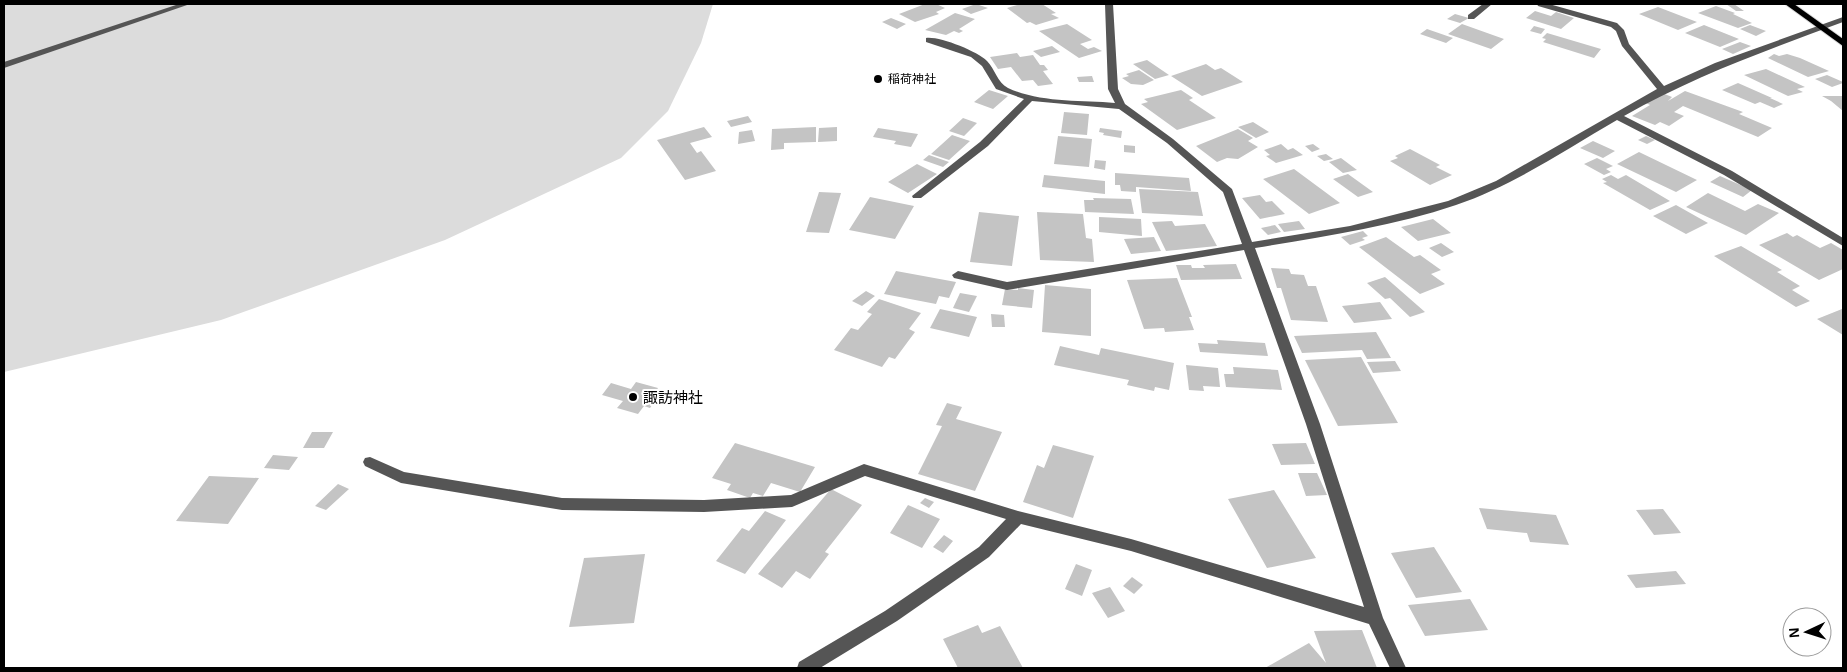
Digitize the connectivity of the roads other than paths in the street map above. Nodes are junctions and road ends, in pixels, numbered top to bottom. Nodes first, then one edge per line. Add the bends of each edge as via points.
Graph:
1 (186, 4) edge
2 (1109, 4) edge
3 (1488, 4) edge
4 (1541, 4) edge
5 (1789, 4) edge
6 (1471, 17) dead end
7 (1843, 19) edge
8 (1820, 27) junction
9 (929, 40) dead end
10 (1843, 43) edge
11 (4, 65) edge
12 (1662, 90) junction
13 (1030, 98) junction
14 (1121, 106) junction
15 (1617, 116) junction
16 (917, 196) dead end
17 (1843, 243) edge
18 (1246, 245) junction
19 (958, 275) dead end
20 (370, 462) dead end
21 (1018, 517) junction
22 (1375, 618) junction
23 (805, 668) edge
24 (1398, 668) edge

1 - 11 street
2 - 14 street via 1113,89
3 - 6 street
4 - 12 street via 1614,25
5 - 8 main road
7 - 8 street
8 - 10 main road
8 - 12 street
9 - 13 street via 960,49 984,63 1002,88
12 - 15 street
13 - 14 street
13 - 16 street via 984,144
14 - 18 street via 1170,141 1228,191
15 - 17 street via 1728,173
15 - 18 street via 1500,183 1452,203 1350,229
18 - 19 street via 1007,286
18 - 22 street via 1313,424
20 - 21 street via 401,477 562,504 704,506 792,501 864,470
21 - 22 street via 1130,545
21 - 23 street via 984,552 891,616
22 - 24 street

